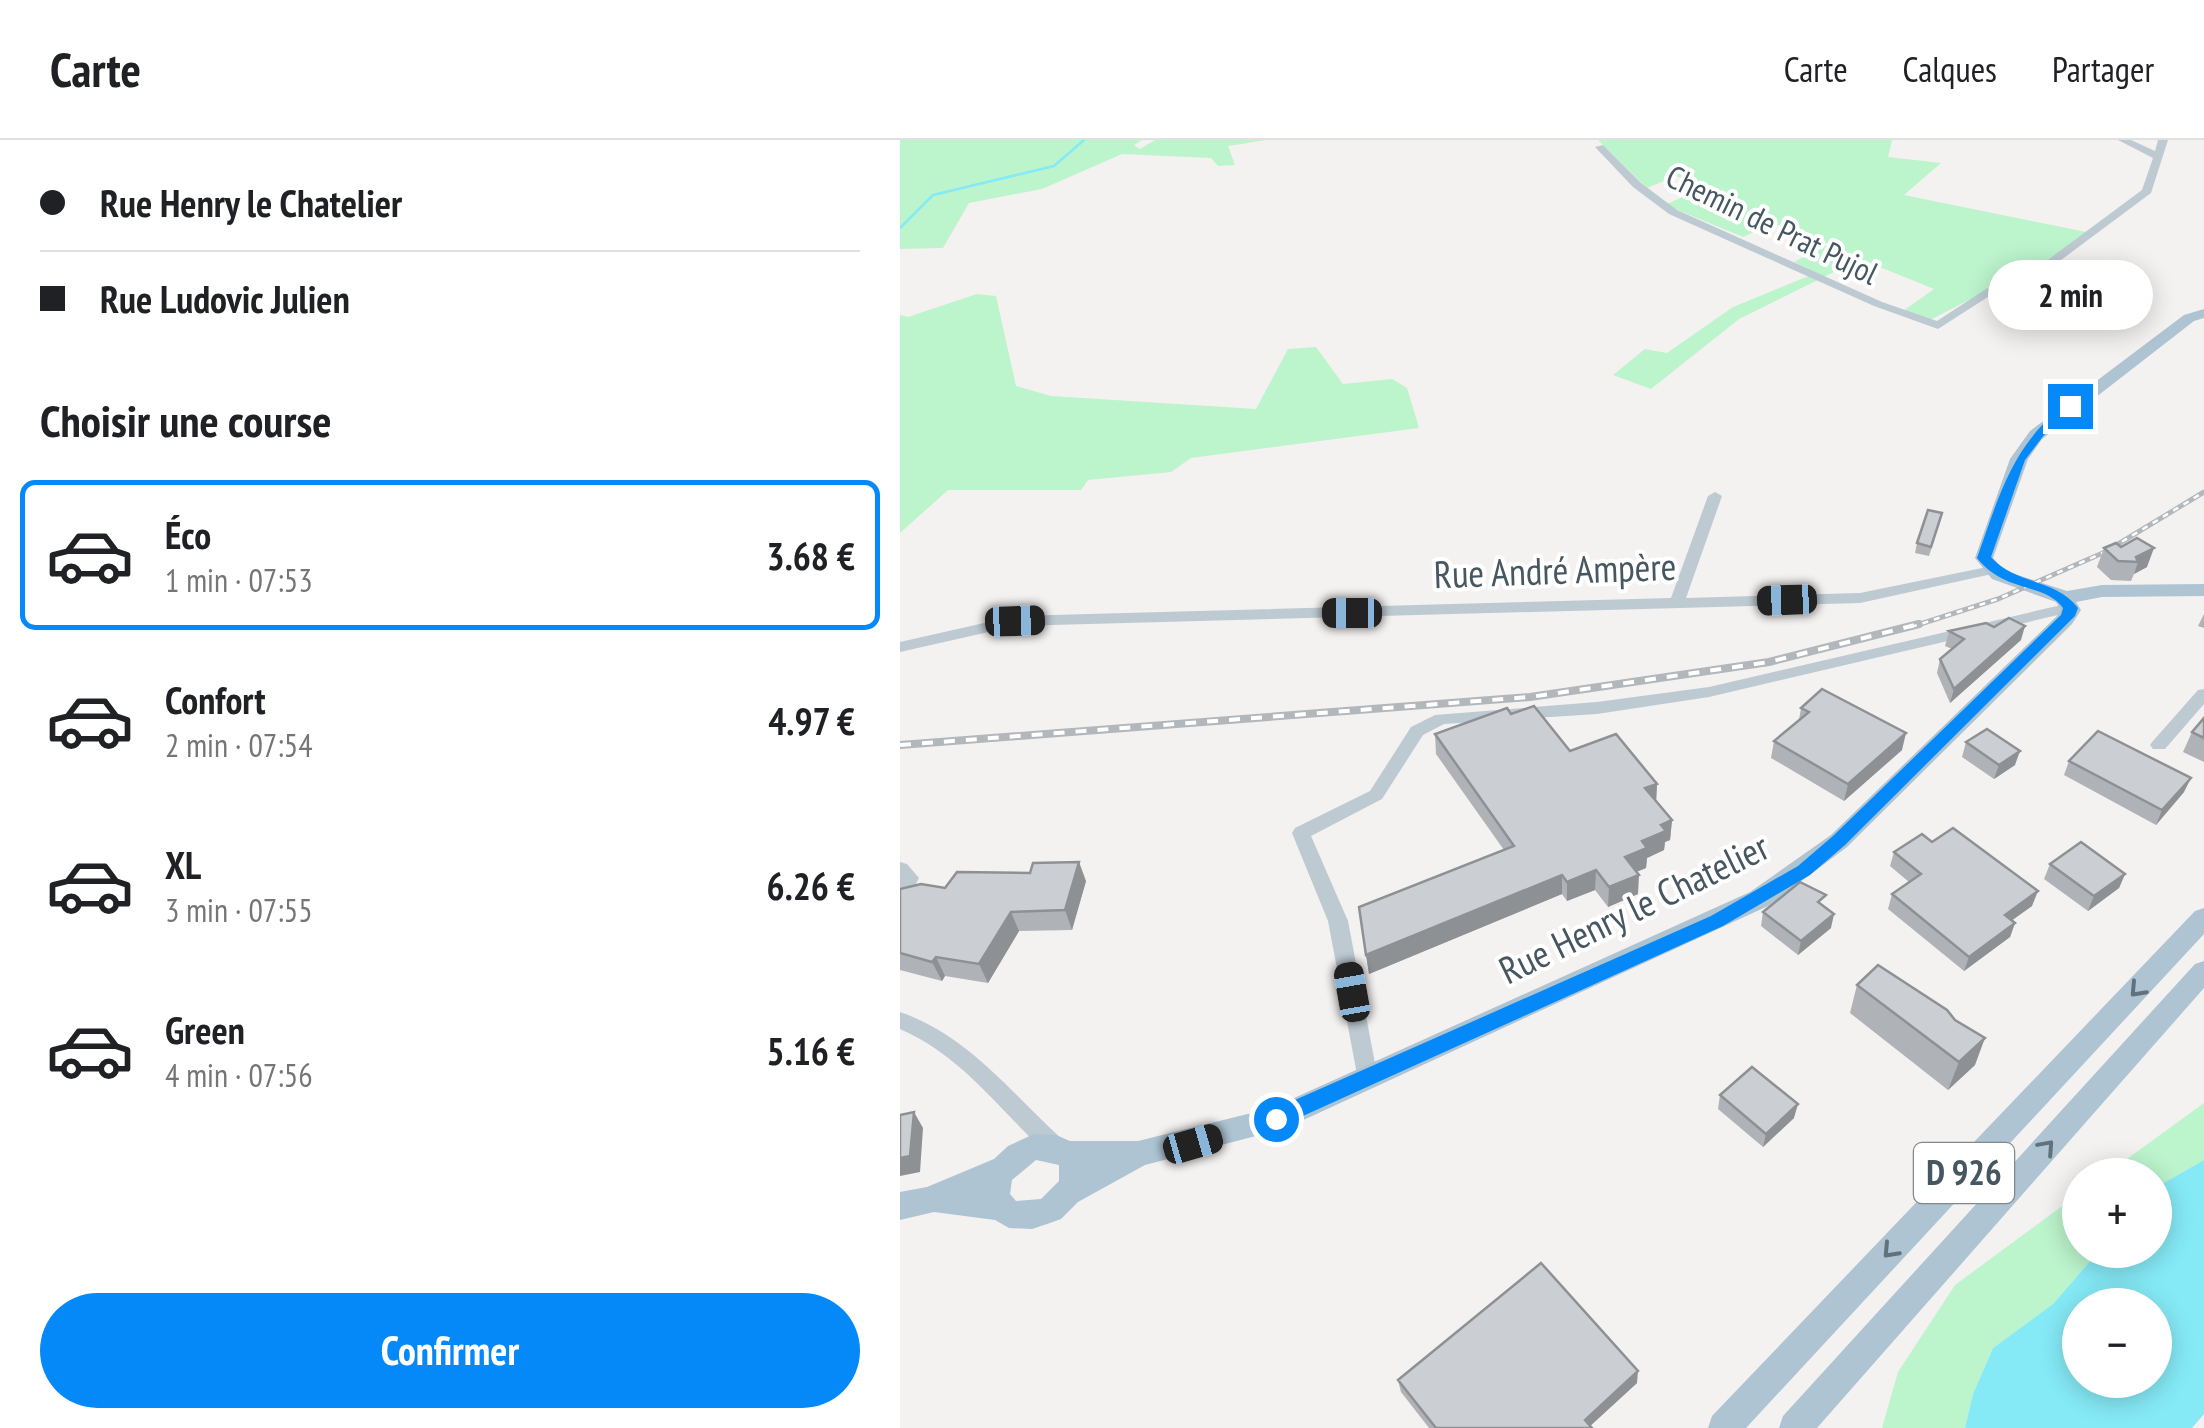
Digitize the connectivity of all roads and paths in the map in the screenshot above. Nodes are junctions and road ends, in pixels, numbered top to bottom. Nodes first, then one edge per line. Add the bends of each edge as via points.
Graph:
1 (2123, 140) edge
2 (2164, 140) edge
3 (1600, 147) dead end
4 (2159, 157) junction
5 (2204, 312) edge
6 (1716, 496) dead end
7 (1992, 570) junction
8 (2204, 590) edge
9 (1678, 602) junction
10 (2068, 603) junction
11 (900, 647) edge
12 (2204, 694) edge
13 (2160, 745) dead end
14 (900, 869) edge
15 (900, 894) edge
16 (2204, 918) edge
17 (2204, 972) edge
18 (900, 1020) edge
19 (1368, 1079) junction
20 (1017, 1114) junction
21 (1062, 1150) junction
22 (1138, 1154) junction
23 (1008, 1164) junction
24 (1070, 1192) junction
25 (914, 1203) edge
26 (1001, 1207) junction
27 (1724, 1428) edge
28 (1795, 1428) edge

1 - 4 street
2 - 4 street
3 - 4 street, Chemin de Prat Pujol via 1673,212 1938,324 2053,261 2136,200 2152,184
5 - 7 main road via 2035,436 2019,460 1984,554
6 - 9 street
7 - 9 street, Rue André Ampère via 1860,598
7 - 10 main road
8 - 10 main road via 2102,591
9 - 11 street, Rue André Ampère via 1015,621
10 - 19 main road, Rue Henry le Chatelier via 2066,620 1804,870 1717,921
10 - 19 street via 1708,692 1441,719 1420,728 1376,796 1301,833 1338,921
12 - 13 street
14 - 15 street via 910,878
16 -> 27 main road, D 926
28 -> 17 main road, D 926
18 - 20 street via 965,1053
19 - 22 main road, Rue Henry le Chatelier via 1248,1128
20 - 21 street
20 - 23 street
21 - 22 main road, Rue Henry le Chatelier
21 - 23 main road via 1034,1147
21 - 24 main road via 1076,1173
22 - 24 main road, Rue Henry le Chatelier
23 - 25 main road
23 - 26 main road via 995,1189
24 - 26 main road via 1034,1216
25 - 26 main road

